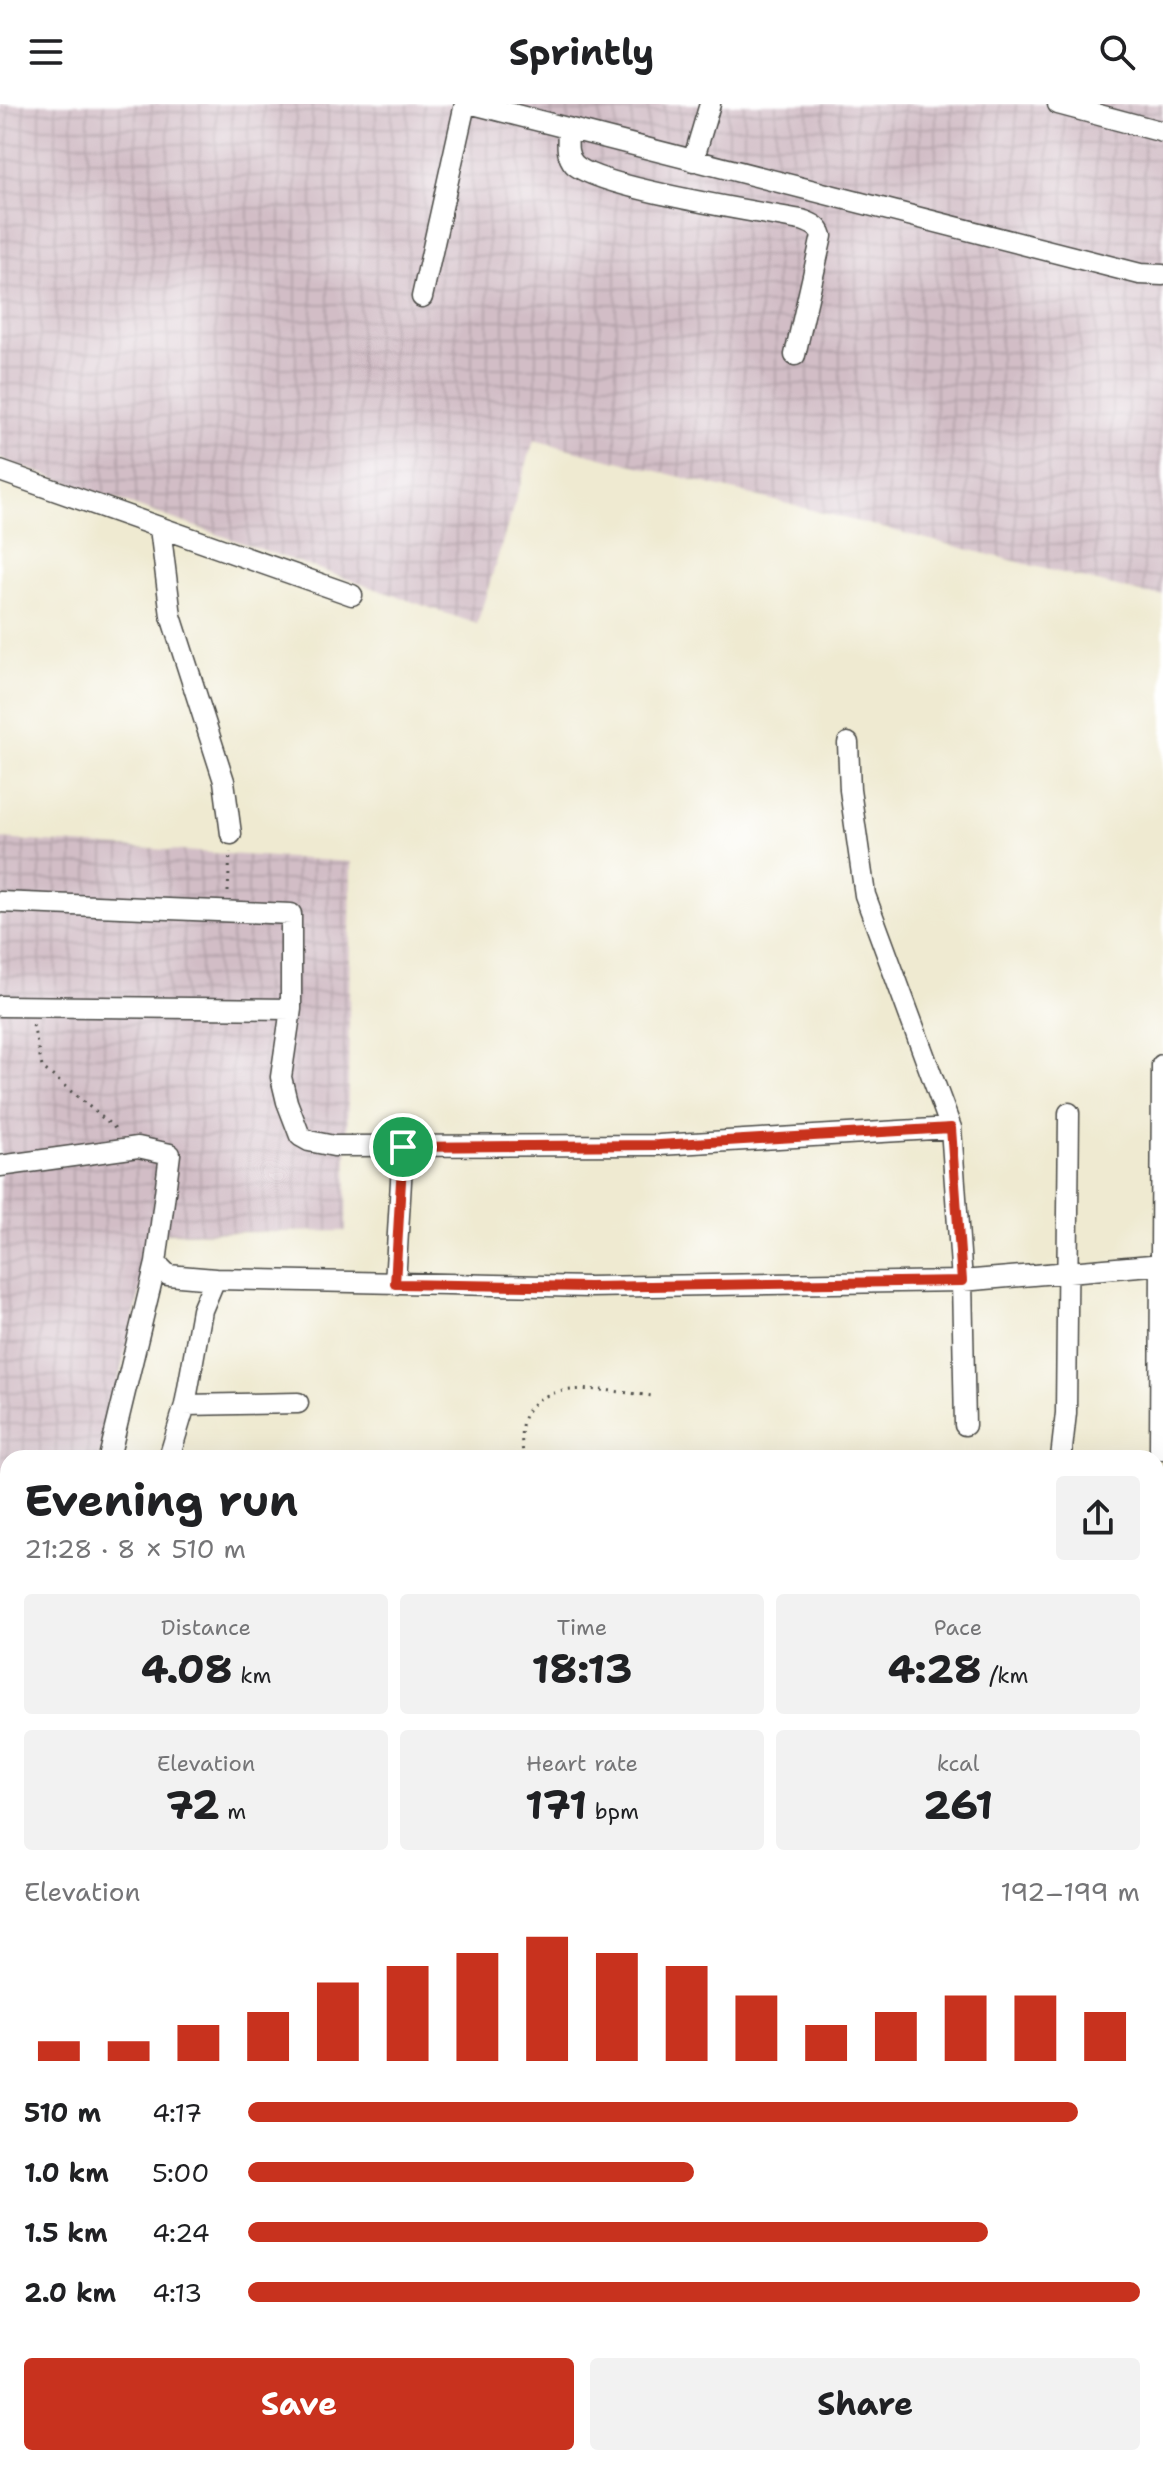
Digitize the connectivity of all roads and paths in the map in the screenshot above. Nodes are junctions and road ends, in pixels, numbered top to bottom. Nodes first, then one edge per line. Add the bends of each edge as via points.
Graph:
1 (465, 104) edge
2 (473, 104) edge
3 (710, 104) edge
4 (1058, 104) edge
5 (539, 112) edge
6 (568, 128) junction
7 (1163, 132) edge
8 (693, 161) junction
9 (1163, 275) edge
10 (422, 297) dead end
11 (795, 355) dead end
12 (0, 471) edge
13 (160, 528) junction
14 (352, 595) dead end
15 (848, 743) dead end
16 (231, 834) joint
17 (0, 902) edge
18 (227, 912) junction
19 (0, 1006) edge
20 (29, 1007) junction
21 (291, 1009) junction
22 (1162, 1065) edge
23 (1069, 1113) dead end
24 (951, 1128) junction
25 (138, 1147) junction
26 (403, 1147) junction
27 (0, 1166) edge
28 (156, 1263) junction
29 (1163, 1264) edge
30 (1066, 1273) junction
31 (215, 1279) junction
32 (962, 1281) junction
33 (395, 1284) junction
34 (652, 1396) dead end
35 (298, 1403) dead end
36 (185, 1405) junction
37 (965, 1425) dead end
38 (1163, 1449) edge
39 (111, 1450) edge
40 (171, 1450) edge
41 (523, 1450) edge
42 (1062, 1450) edge

1 - 10 street
2 - 5 street
3 - 8 street
4 - 7 street
5 - 6 street
6 - 8 street
6 - 11 street via 567,151 587,173 802,220 820,230
8 - 9 street via 1140,274
12 - 13 street
13 - 14 street
13 - 16 street via 171,616 224,781
15 - 24 street via 865,895
16 - 18 path
17 - 18 street
18 - 21 street via 291,914
19 - 20 street
20 - 21 street
20 - 25 path via 42,1067
21 - 26 street via 281,1077 300,1136 334,1146
22 - 29 street
23 - 30 street
24 - 26 street via 659,1145
24 - 32 street
25 - 27 street
25 - 28 street via 170,1154
26 - 33 street
28 - 31 street via 168,1275
28 - 39 street
29 - 30 street
29 - 38 street
30 - 32 street
30 - 42 street
31 - 33 street
31 - 36 street via 202,1310
32 - 33 street via 589,1287
32 - 37 street
34 - 41 path via 590,1389 563,1390 539,1399 522,1427
35 - 36 street
36 - 40 street

